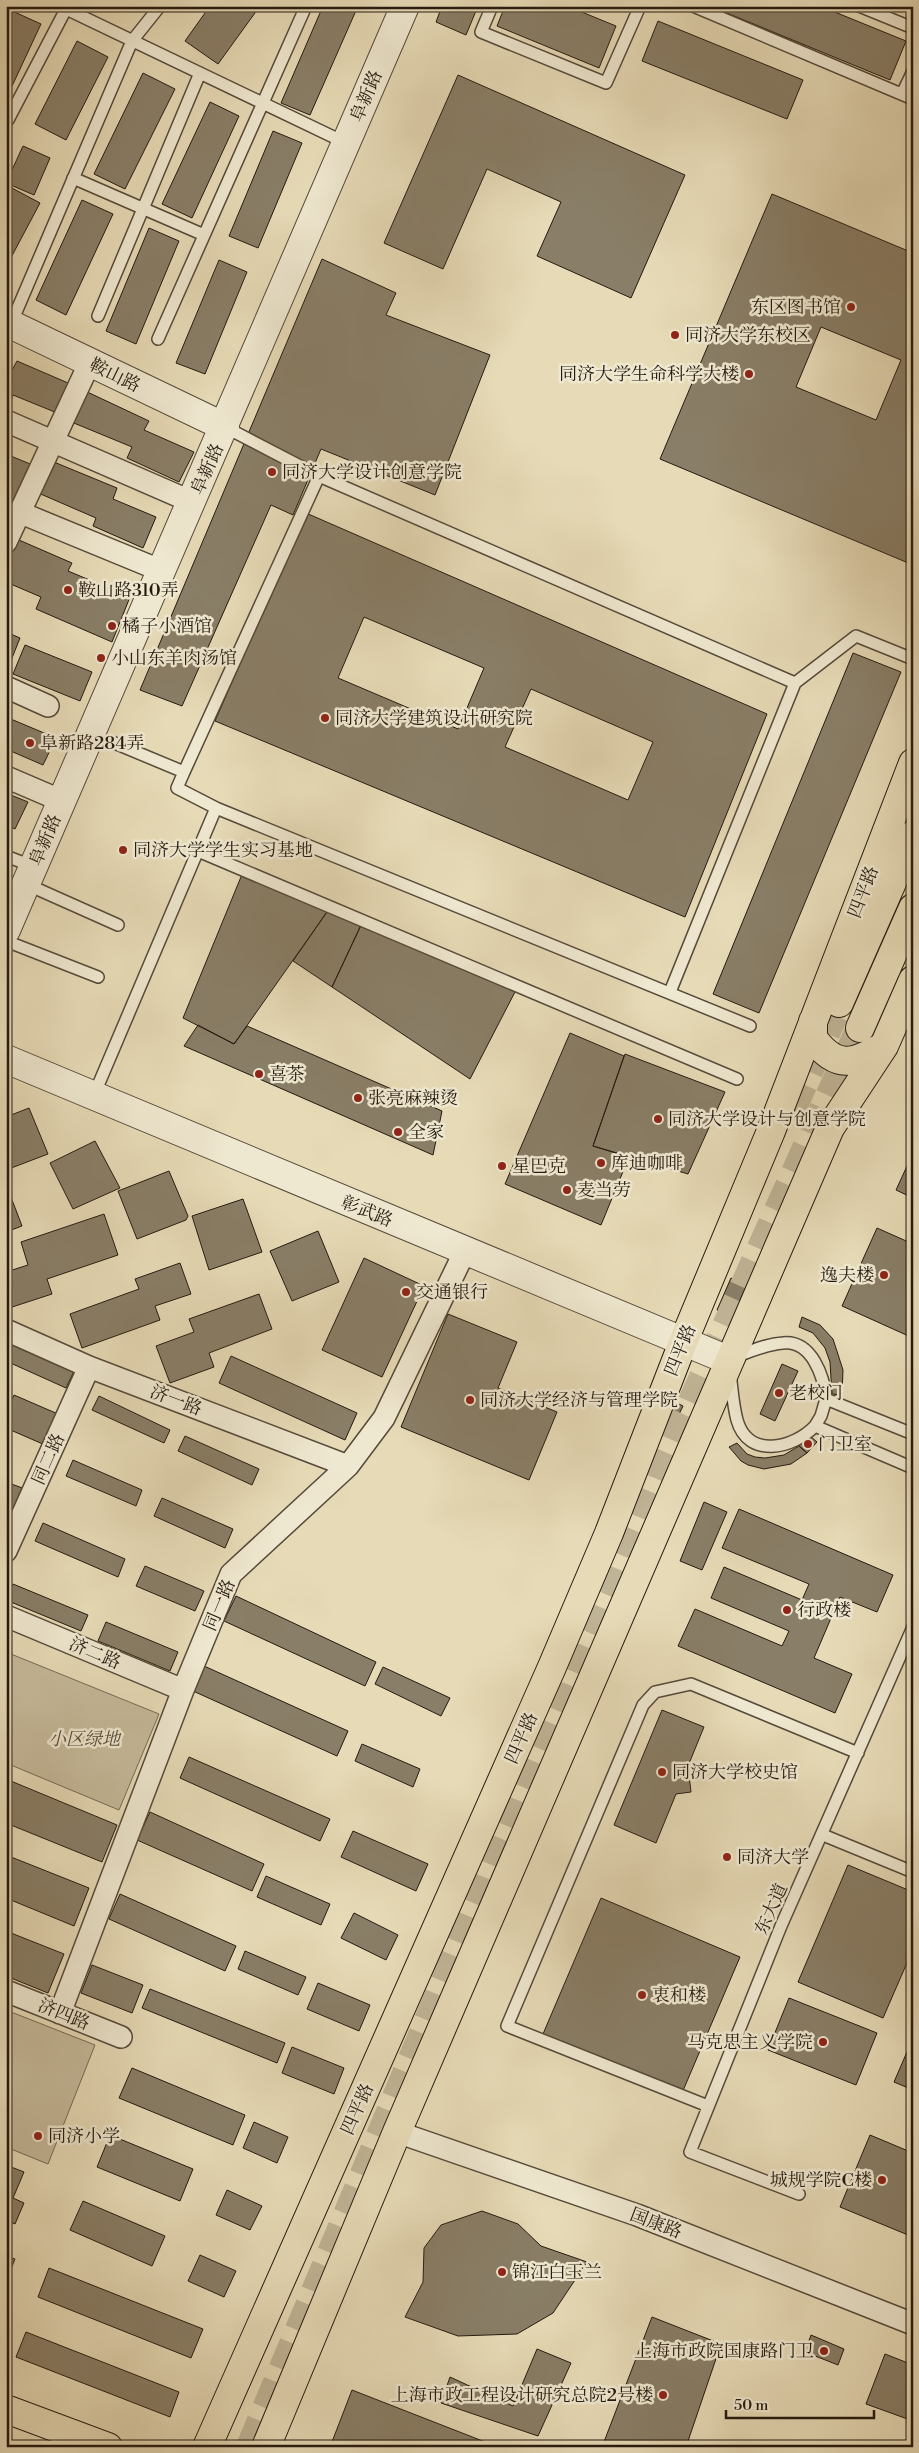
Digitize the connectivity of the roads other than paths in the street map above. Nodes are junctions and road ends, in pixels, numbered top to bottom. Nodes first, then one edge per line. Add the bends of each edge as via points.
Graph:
1 (160, 6) edge
2 (306, 6) edge
3 (405, 6) edge
4 (492, 6) edge
5 (640, 6) edge
6 (859, 6) edge
7 (64, 8) edge
8 (701, 8) edge
9 (913, 28) edge
10 (132, 40) junction
11 (913, 71) edge
12 (200, 73) junction
13 (908, 97) edge
14 (262, 103) junction
15 (6, 120) edge
16 (346, 143) junction
17 (73, 178) junction
18 (143, 209) junction
19 (204, 235) junction
20 (98, 316) dead end
21 (8, 323) edge
22 (158, 339) dead end
23 (90, 362) junction
24 (6, 421) edge
25 (225, 427) junction
26 (54, 442) junction
27 (319, 476) junction
28 (192, 502) junction
29 (21, 513) junction
30 (6, 542) edge
31 (162, 571) junction
32 (913, 659) edge
33 (795, 683) junction
34 (6, 687) edge
35 (48, 706) dead end
36 (112, 742) dead end
37 (913, 763) edge
38 (184, 772) junction
39 (6, 777) edge
40 (62, 801) junction
41 (216, 808) junction
42 (913, 835) edge
43 (198, 851) junction
44 (6, 856) edge
45 (30, 876) junction
46 (913, 908) edge
47 (118, 925) dead end
48 (6, 930) edge
49 (6, 941) edge
50 (98, 978) dead end
51 (913, 980) edge
52 (670, 992) junction
53 (823, 1018) junction
54 (750, 1026) dead end
55 (860, 1028) tunnel mouth
56 (884, 1046) junction
57 (6, 1059) edge
58 (737, 1079) dead end
59 (94, 1095) junction
60 (465, 1251) junction
61 (6, 1330) edge
62 (684, 1340) junction
63 (728, 1360) junction
64 (89, 1367) junction
65 (826, 1399) junction
66 (815, 1426) junction
67 (913, 1434) edge
68 (348, 1466) junction
69 (913, 1468) edge
70 (6, 1550) edge
71 (6, 1616) edge
72 (913, 1627) edge
73 (183, 1690) junction
74 (858, 1753) junction
75 (823, 1835) junction
76 (913, 1872) edge
77 (6, 1991) edge
78 (60, 2013) junction
79 (121, 2037) dead end
80 (708, 2106) junction
81 (397, 2132) junction
82 (799, 2194) dead end
83 (913, 2324) edge
84 (6, 2410) edge
85 (108, 2447) edge
86 (207, 2447) edge
87 (266, 2447) edge

1 - 10 lane
2 - 14 lane
3 - 16 street, 阜新路
4 - 5 lane via 482,32 606,84
6 - 9 lane
7 - 10 lane
7 - 15 lane
8 - 13 lane
10 - 12 lane
10 - 17 lane
11 - 13 lane
12 - 14 lane
12 - 18 lane
14 - 16 lane
14 - 19 lane
16 - 25 street, 阜新路
17 - 18 lane
17 - 21 lane
18 - 19 lane
18 - 20 lane
19 - 22 lane
21 - 23 street, 鞍山路
23 - 25 street, 鞍山路
23 - 26 street
24 - 26 street
25 - 27 lane
25 - 28 street, 阜新路
26 - 28 street
26 - 29 street
27 - 33 lane
27 - 38 lane
28 - 31 street, 阜新路
29 - 30 street
29 - 31 street
31 - 40 street, 阜新路
32 - 33 lane via 856,636
33 - 52 lane
34 - 35 street
36 - 38 lane
37 - 53 main road, 四平路
38 - 41 lane via 177,788
39 - 40 street
40 - 45 street, 阜新路
41 - 43 lane
41 - 52 lane
42 - 53 main road
43 - 58 lane
43 - 59 lane
44 - 45 lane
45 - 47 lane
45 - 48 street, 阜新路
46 - 55 main road
49 - 50 lane
51 - 56 main road
52 - 54 lane
53 - 56 main road via 813,1038 838,1061 855,1061
53 - 62 main road, 四平路 via 771,1131
56 - 63 main road via 830,1128
57 - 59 street, 彰武路
59 - 60 street, 彰武路
60 - 62 street, 彰武路
60 - 68 street, 同一路 via 384,1418
61 - 64 street, 济一路
62 - 63 street, 彰武路
62 - 86 main road, 四平路 via 552,1667
63 - 65 lane via 786,1342 803,1348 817,1364
63 - 66 lane via 737,1421 748,1439 764,1447 785,1445 806,1435
63 - 81 main road
64 - 68 street, 济一路
64 - 70 street, 同二路
65 - 66 lane
65 - 67 lane
66 - 69 lane
68 - 73 street, 同一路 via 231,1574
71 - 73 street, 济二路
72 - 74 lane, 东大道
73 - 78 street, 同一路
74 - 75 lane, 东大道
74 - 80 lane via 691,1684 655,1692 643,1705 507,2026
75 - 76 lane
75 - 80 lane, 东大道 via 781,1926
77 - 78 street, 济四路
78 - 79 street, 济四路
80 - 82 lane, 东大道 via 690,2152
81 - 83 street, 国康路 via 637,2215
81 - 87 main road
84 - 85 main road

